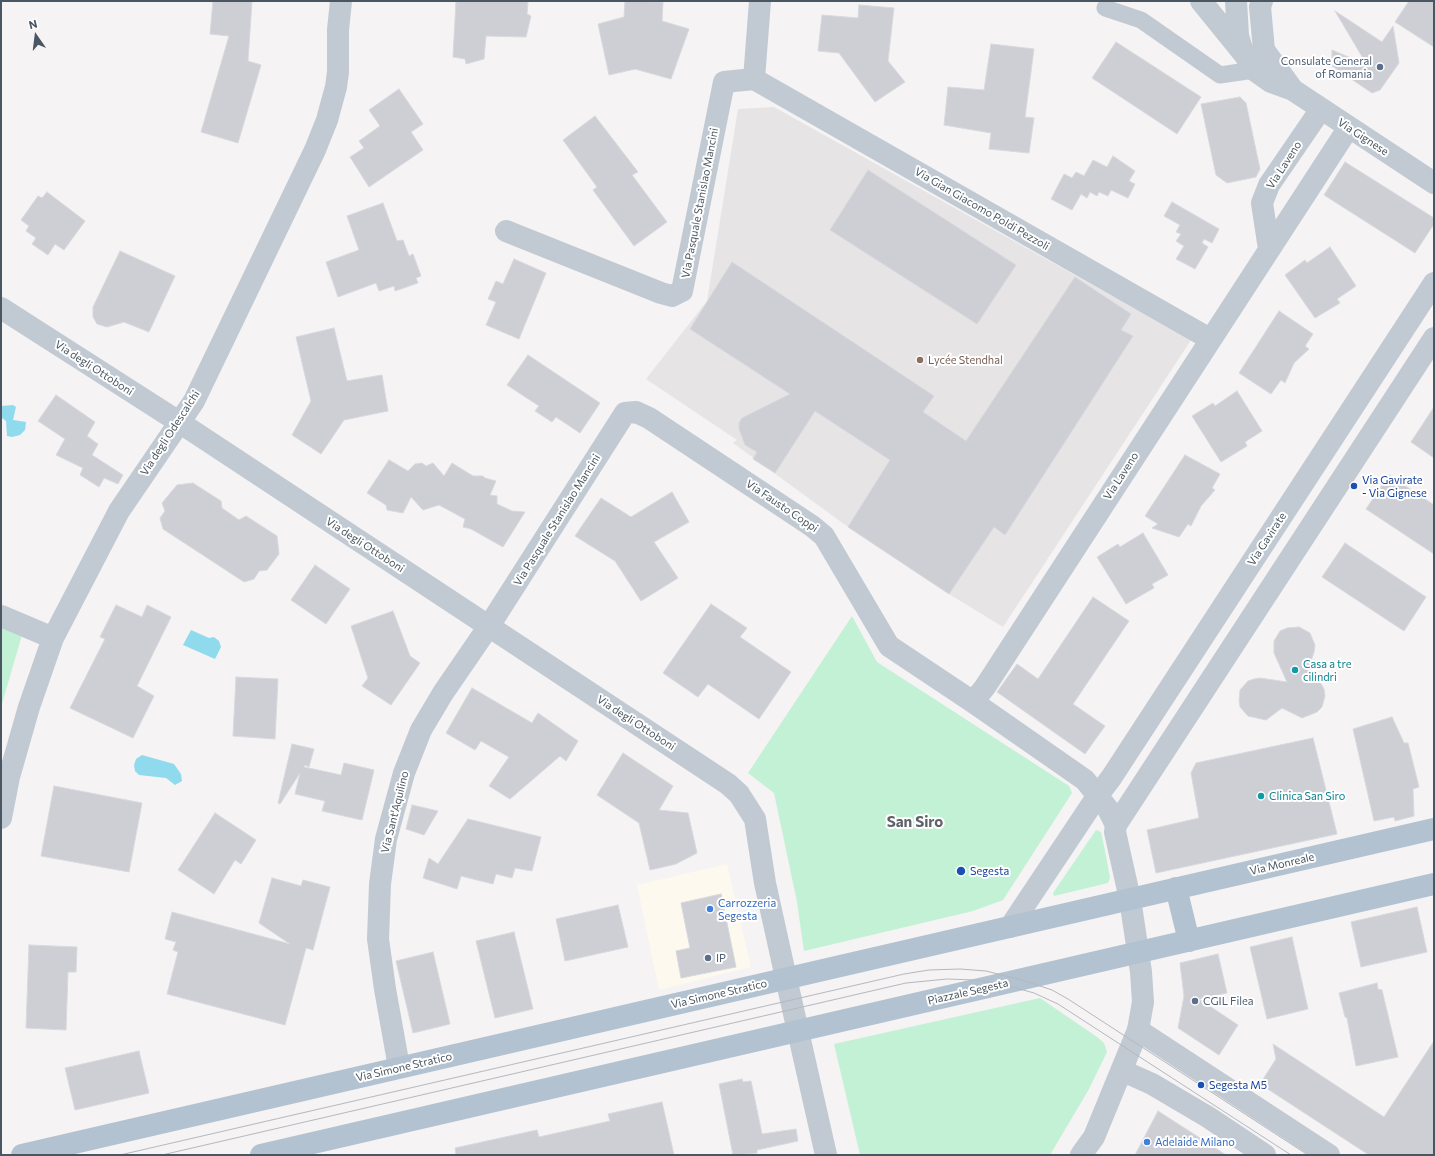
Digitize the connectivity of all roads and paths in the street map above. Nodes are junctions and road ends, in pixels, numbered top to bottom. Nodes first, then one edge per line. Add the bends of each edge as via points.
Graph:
1 (341, 1) edge
2 (760, 1) edge
3 (1201, 1) edge
4 (1236, 1) edge
5 (1262, 1) edge
6 (1105, 8) dead end
7 (1249, 62) junction
8 (754, 79) junction
9 (1293, 90) junction
10 (1321, 108) junction
11 (1349, 127) junction
12 (1434, 183) edge
13 (506, 231) dead end
14 (1269, 249) junction
15 (1434, 283) edge
16 (1, 308) edge
17 (1434, 338) edge
18 (1210, 339) junction
19 (625, 413) joint
20 (179, 422) junction
21 (1, 616) edge
22 (489, 626) junction
23 (53, 638) junction
24 (973, 702) junction
25 (1098, 795) junction
26 (1, 818) edge
27 (1116, 825) junction
28 (1434, 828) edge
29 (1434, 884) edge
30 (1176, 888) junction
31 (1130, 899) junction
32 (1010, 927) junction
33 (1189, 941) junction
34 (1139, 952) junction
35 (786, 978) junction
36 (1138, 1030) junction
37 (798, 1031) junction
38 (400, 1067) junction
39 (1123, 1071) junction
40 (22, 1155) edge
41 (261, 1155) edge
42 (826, 1155) edge
43 (1081, 1155) edge
44 (1265, 1155) edge
45 (1329, 1155) edge

1 - 20 street, Via degli Odescalchi via 338,72 327,120 194,401
2 - 8 street
3 - 7 street, Via Gignese
4 - 7 street via 1238,36
5 - 9 street, Via Gignese via 1264,50
6 - 7 street via 1141,20 1220,75
7 - 9 street, Via Gignese via 1271,82
8 - 13 street, Via Pasquale Stanislao Mancini via 724,82 682,291 672,296 661,293
8 - 18 street, Via Gian Giacomo Poldi Pezzoli
9 - 10 street, Via Gignese
10 - 11 street, Via Gignese
10 - 14 street, Via Laveno via 1269,185 1262,203
11 - 12 street, Via Gignese
11 - 14 street, Via Laveno
14 - 18 street, Via Laveno
15 - 25 street, Via Gavirate
16 - 20 street, Via degli Ottoboni
17 - 27 street
18 - 24 street, Via Laveno
19 - 22 street, Via Pasquale Stanislao Mancini
19 - 24 street, Via Fausto Coppi via 636,412 649,418 812,526 824,536 889,646
20 - 22 street, Via degli Ottoboni
20 - 23 street, Via degli Odescalchi via 119,511
21 - 23 street
22 - 35 street, Via degli Ottoboni via 728,784 739,794 755,819 765,883
22 - 38 street, Via Sant'Aquilino via 421,730 404,773 386,839 380,884 378,939
23 - 26 street, Via degli Odescalchi via 28,707
24 - 25 street via 1068,766
25 - 27 street
25 - 32 street
27 - 31 street
28 - 30 main road, Via Monreale
29 - 33 main road
30 - 31 main road, Via Monreale
30 - 33 main road
31 - 32 main road
31 - 34 street
32 - 35 main road
33 - 34 main road
34 - 36 street via 1143,1002
34 - 37 main road, Piazzale Segesta
35 - 37 street
35 - 38 main road, Via Simone Stratico
36 - 39 street
36 - 45 street
37 - 41 main road
37 - 42 street
38 - 40 main road, Via Simone Stratico
39 - 43 street via 1094,1137
39 - 44 street via 1152,1084 1208,1117

